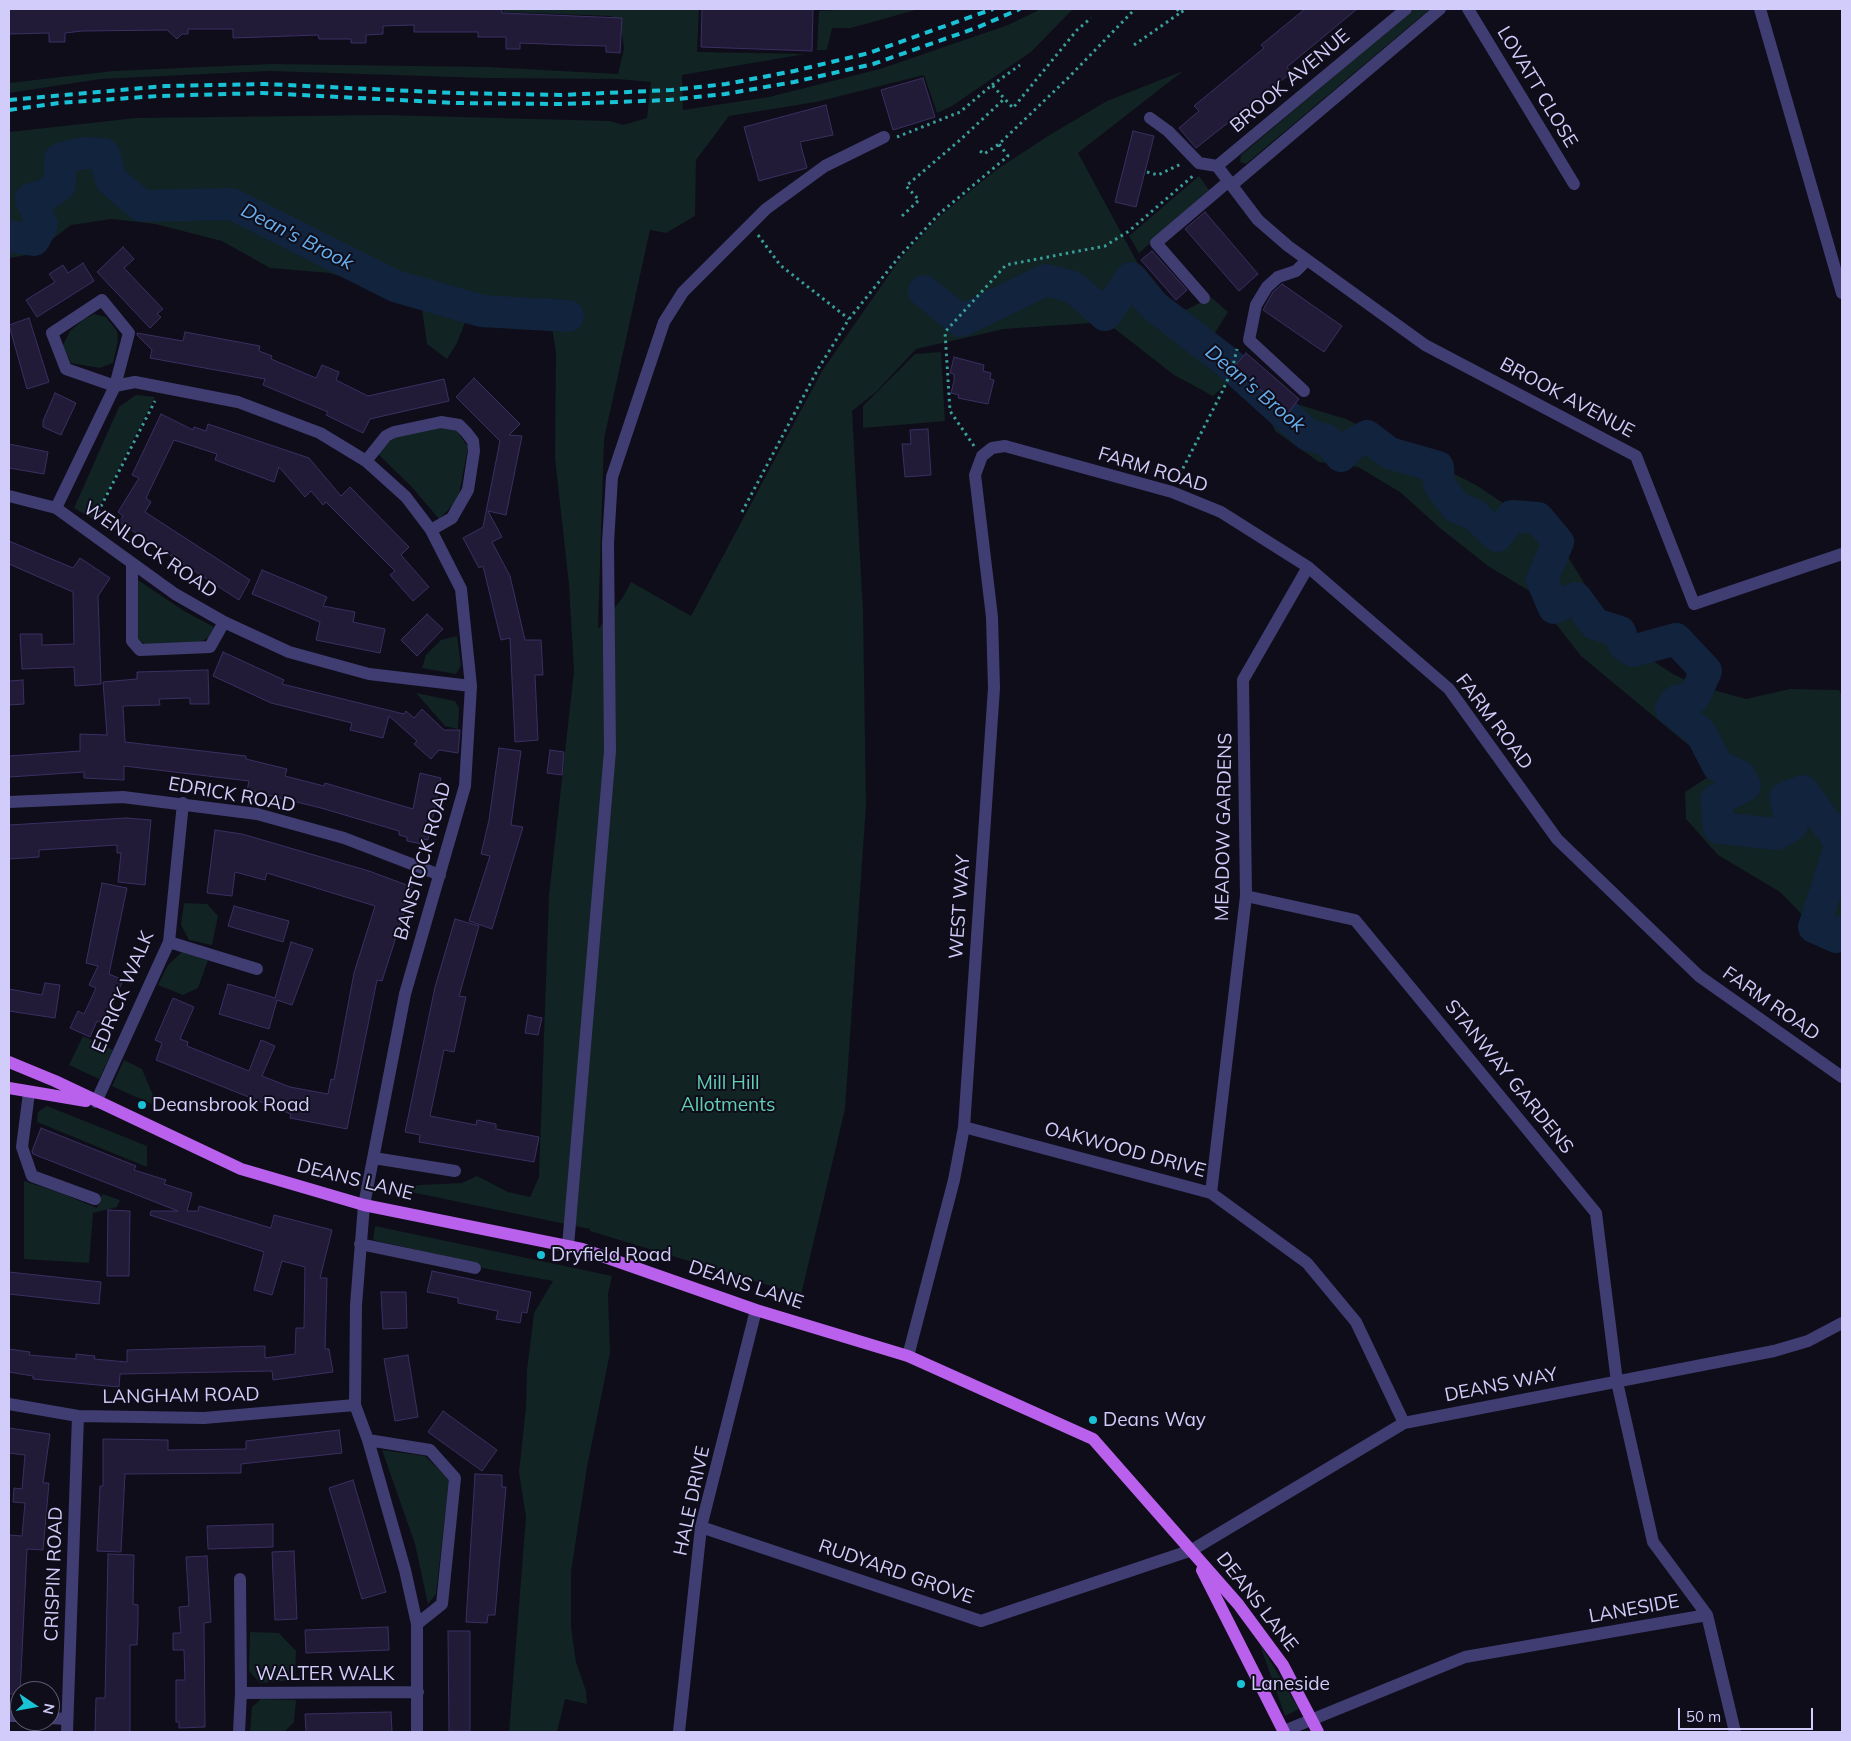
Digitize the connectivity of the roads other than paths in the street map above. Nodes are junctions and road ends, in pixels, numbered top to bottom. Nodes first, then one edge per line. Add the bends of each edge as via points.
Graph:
1 (1406, 9) edge
2 (1440, 9) edge
3 (1468, 9) edge
4 (1760, 9) edge
5 (1150, 118) dead end
6 (884, 137) road end
7 (1217, 166) junction
8 (1230, 183) junction
9 (1574, 184) dead end
10 (1307, 260) junction
11 (1842, 293) edge
12 (1204, 298) dead end
13 (115, 386) junction
14 (1304, 391) dead end
15 (982, 456) joint
16 (366, 461) junction
17 (9, 496) edge
18 (56, 508) junction
19 (431, 530) junction
20 (1842, 554) edge
21 (132, 564) junction
22 (1308, 567) junction
23 (224, 622) junction
24 (471, 686) junction
25 (9, 802) edge
26 (183, 803) junction
27 (440, 876) junction
28 (1246, 896) junction
29 (169, 942) junction
30 (257, 969) dead end
31 (9, 1062) edge
32 (1842, 1077) edge
33 (9, 1088) edge
34 (29, 1093) junction
35 (96, 1102) junction
36 (964, 1127) junction
37 (374, 1158) junction
38 (455, 1171) dead end
39 (1211, 1193) junction
40 (95, 1199) dead end
41 (364, 1204) junction
42 (360, 1244) junction
43 (568, 1246) junction
44 (475, 1268) dead end
45 (756, 1310) junction
46 (1842, 1323) edge
47 (908, 1356) junction
48 (1617, 1382) junction
49 (9, 1404) edge
50 (355, 1405) junction
51 (78, 1416) junction
52 (1404, 1423) junction
53 (368, 1440) junction
54 (701, 1527) junction
55 (1192, 1550) junction
56 (240, 1579) dead end
57 (1707, 1615) junction
58 (417, 1624) junction
59 (418, 1692) junction
60 (241, 1693) junction
61 (60, 1719) edge
62 (67, 1719) junction
63 (1313, 1719) junction
64 (67, 1732) edge
65 (239, 1732) edge
66 (416, 1732) edge
67 (679, 1732) edge
68 (1284, 1732) edge
69 (1318, 1732) edge
70 (1735, 1732) edge

1 - 7 street, BROOK AVENUE
2 - 8 street
3 - 9 street, LOVATT CLOSE
4 - 11 street
5 - 7 street via 1199,163
6 - 43 street via 825,166 766,209 683,292 664,322 612,476 608,543 610,751
7 - 8 street, BROOK AVENUE
8 - 10 street, BROOK AVENUE via 1258,220
8 - 12 street via 1156,243
10 - 14 street via 1296,271 1278,277 1267,287 1256,306 1249,340
10 - 20 street, BROOK AVENUE via 1425,345 1636,456 1694,604
13 - 13 street via 129,333 102,300 52,333 66,369
13 - 16 street, BANSTOCK ROAD via 135,382 238,402 320,433
13 - 18 street
15 - 22 street, FARM ROAD via 992,448 1005,446 1172,492 1221,512
15 - 36 street, WEST WAY via 975,475 992,618 994,688
16 - 19 street, BANSTOCK ROAD via 406,497
16 - 19 street via 386,436 394,432 441,422 459,425 466,432 473,441 474,451 468,490 452,518
17 - 18 street, WENLOCK ROAD
18 - 21 street, WENLOCK ROAD
19 - 24 street, BANSTOCK ROAD via 461,589
21 - 23 street, WENLOCK ROAD
21 - 23 street via 132,641 140,650 210,647
22 - 28 street, MEADOW GARDENS via 1243,680
22 - 32 street, FARM ROAD via 1449,689 1556,839 1699,976
23 - 24 street, WENLOCK ROAD via 289,652 370,674
24 - 27 street, BANSTOCK ROAD via 465,786
25 - 26 street, EDRICK ROAD via 123,797
26 - 27 street, EDRICK ROAD via 257,814 344,838
26 - 29 street, EDRICK WALK
27 - 37 street, BANSTOCK ROAD via 405,994
28 - 39 street, MEADOW GARDENS
28 - 48 street, STANWAY GARDENS via 1355,920 1596,1213
29 - 30 street
29 - 35 street, EDRICK WALK
31 - 35 main road, DEANS LANE
33 - 34 main road, DEANS LANE
34 - 35 main road, DEANS LANE
34 - 40 street via 22,1147 32,1176
35 - 41 main road, DEANS LANE via 241,1169
36 - 39 street, OAKWOOD DRIVE
36 - 47 street, WEST WAY via 954,1180
37 - 38 street
37 - 41 street, BANSTOCK ROAD
39 - 52 street, OAKWOOD DRIVE via 1307,1263 1356,1322
41 - 42 street
41 - 43 main road, DEANS LANE
42 - 44 street
42 - 50 street
43 - 45 main road, DEANS LANE
45 - 47 main road, DEANS LANE
45 - 54 street, HALE DRIVE
46 - 48 street, DEANS WAY via 1808,1341 1774,1351
47 - 55 main road, DEANS LANE via 1093,1439
48 - 52 street, DEANS WAY
48 - 57 street, STANWAY GARDENS via 1653,1542
49 - 51 street, LANGHAM ROAD
50 - 51 street, LANGHAM ROAD via 204,1418
50 - 53 street
51 - 62 street, CRISPIN ROAD
52 - 55 street, DEANS WAY
53 - 58 street
53 - 58 street via 430,1450 455,1478 442,1604
54 - 55 street, RUDYARD GROVE via 981,1620
54 - 67 street, HALE DRIVE
55 - 63 main road, DEANS LANE via 1238,1604 1283,1665
55 - 68 main road, DEANS LANE
56 - 60 street
57 - 63 street, LANESIDE via 1465,1658
57 - 70 street
58 - 59 street
59 - 60 street, WALTER WALK
59 - 66 street
60 - 65 street, WALTER WALK
61 - 62 street
62 - 64 street, CRISPIN ROAD
63 - 68 street, LANESIDE
63 - 69 main road, DEANS LANE

